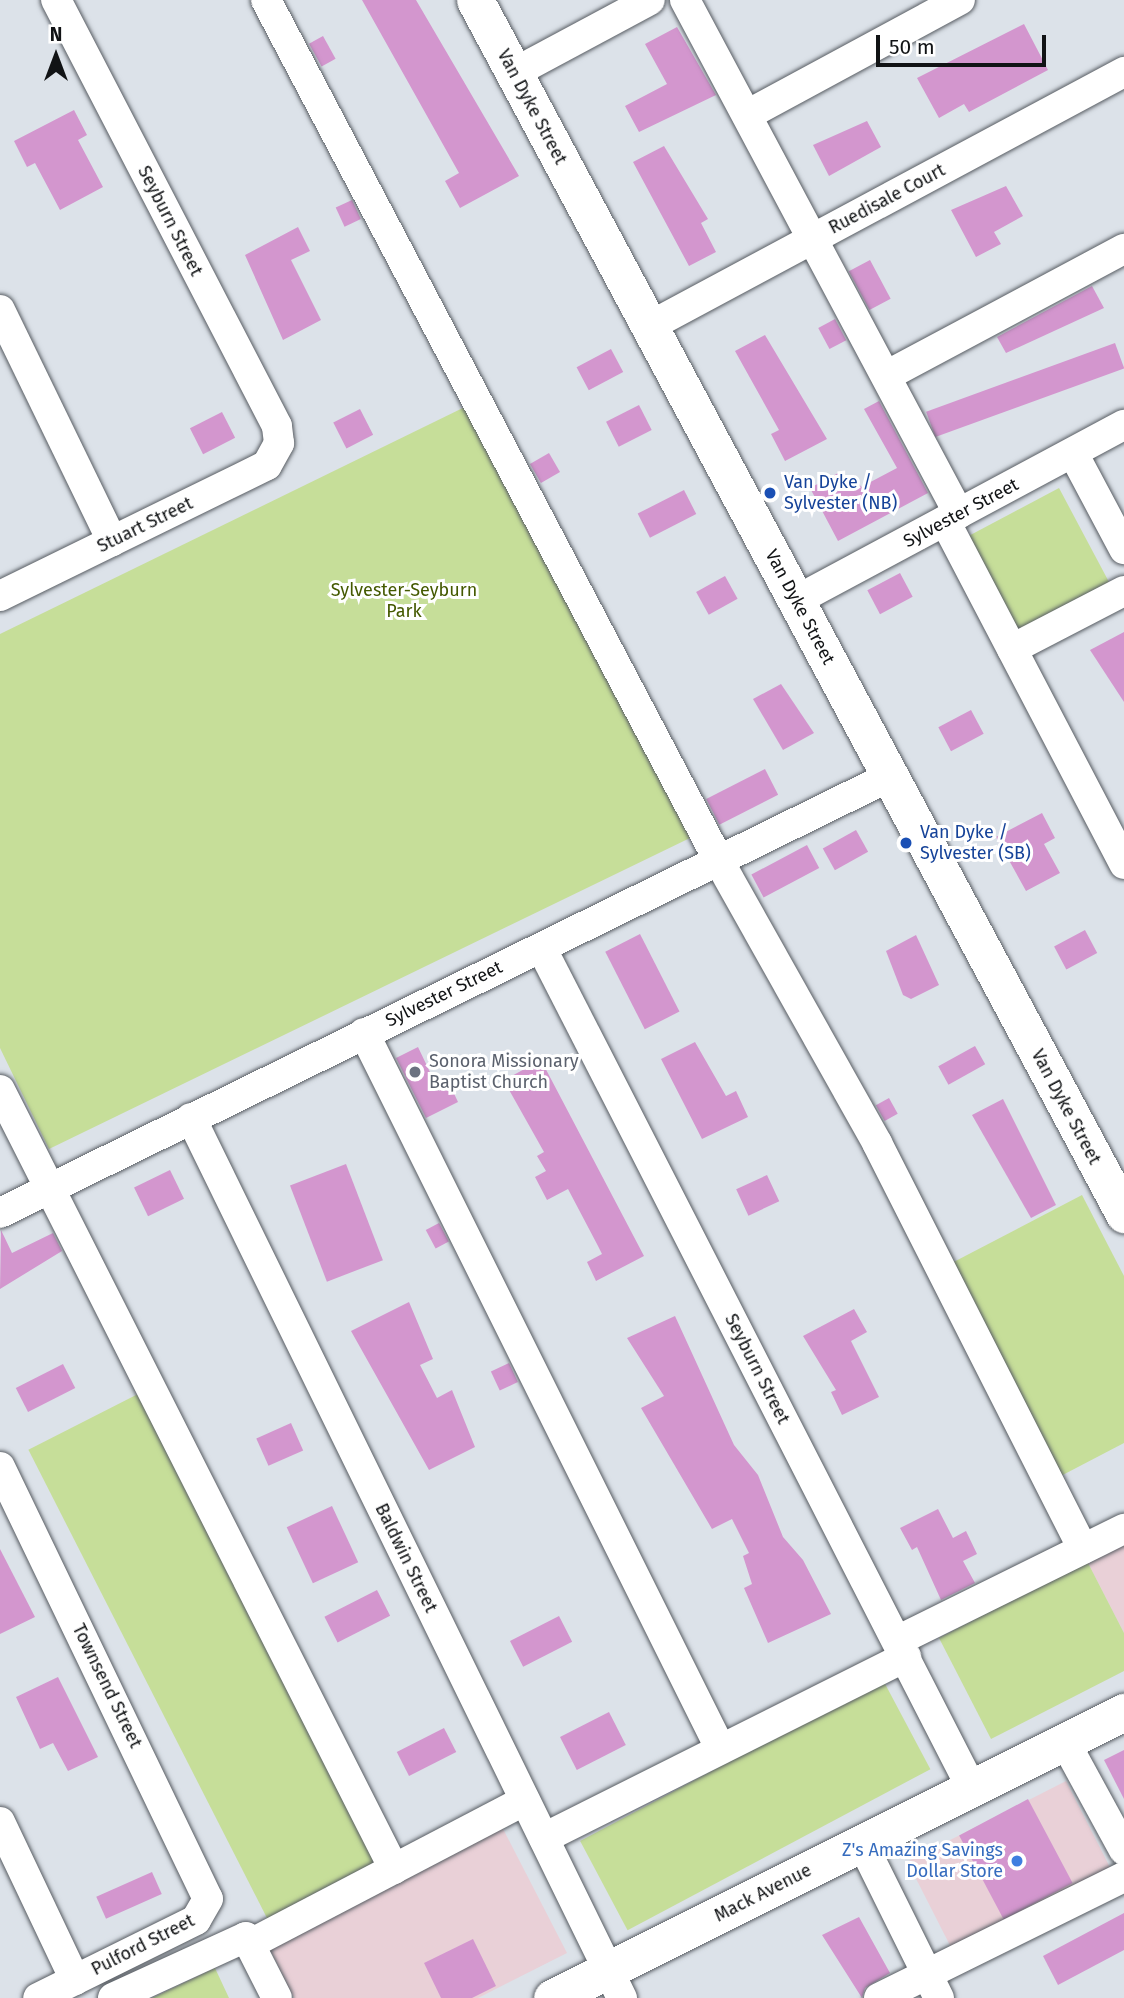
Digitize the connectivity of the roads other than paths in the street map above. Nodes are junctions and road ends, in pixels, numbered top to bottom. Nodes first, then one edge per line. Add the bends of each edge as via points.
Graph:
1 (56, 0) edge
2 (266, 0) edge
3 (475, 0) edge
4 (650, 0) edge
5 (685, 0) edge
6 (960, 0) edge
7 (1124, 72) edge
8 (514, 73) junction
9 (747, 115) junction
10 (814, 238) junction
11 (1124, 249) edge
12 (0, 310) edge
13 (650, 326) junction
14 (886, 376) junction
15 (1124, 425) edge
16 (279, 443) joint
17 (1073, 453) junction
18 (952, 518) junction
19 (112, 541) junction
20 (1124, 549) edge
21 (1124, 591) edge
22 (0, 596) edge
23 (797, 600) junction
24 (1012, 649) junction
25 (889, 777) junction
26 (720, 863) junction
27 (1124, 864) edge
28 (542, 949) junction
29 (364, 1033) junction
30 (0, 1090) edge
31 (191, 1118) junction
32 (49, 1189) junction
33 (0, 1213) edge
34 (1124, 1214) edge
35 (0, 1468) edge
36 (1124, 1528) edge
37 (1083, 1549) junction
38 (902, 1649) junction
39 (1124, 1712) edge
40 (1065, 1742) junction
41 (719, 1746) junction
42 (972, 1788) junction
43 (525, 1800) junction
44 (0, 1822) edge
45 (544, 1838) junction
46 (862, 1843) junction
47 (1124, 1850) edge
48 (394, 1869) junction
49 (1124, 1877) edge
50 (206, 1907) joint
51 (248, 1940) junction
52 (75, 1980) junction
53 (615, 1984) edge
54 (933, 1986) edge
55 (38, 1998) edge
56 (113, 1998) edge
57 (277, 1998) edge
58 (552, 1998) edge
59 (879, 1998) edge

1 - 16 street, Seyburn Street via 276,426
2 - 26 street
3 - 8 main road, Van Dyke Street
4 - 8 street
5 - 9 street
6 - 9 street
7 - 10 street, Ruedisale Court
8 - 13 main road, Van Dyke Street
9 - 10 street
10 - 13 street, Ruedisale Court
10 - 14 street
11 - 14 street
12 - 19 street
13 - 23 main road, Van Dyke Street
14 - 18 street
15 - 17 street, Sylvester Street
16 - 19 street, Stuart Street via 267,465
17 - 18 street, Sylvester Street
17 - 20 street
18 - 23 street, Sylvester Street
18 - 24 street
19 - 22 street, Stuart Street
21 - 24 street
23 - 25 main road, Van Dyke Street
24 - 27 street
25 - 26 street, Sylvester Street
25 - 34 main road, Van Dyke Street
26 - 28 street, Sylvester Street
26 - 37 street via 877,1143
28 - 29 street, Sylvester Street
28 - 38 street, Seyburn Street
29 - 31 street, Sylvester Street
29 - 41 street
30 - 32 street
31 - 32 street, Sylvester Street
31 - 43 street, Baldwin Street
32 - 33 street, Sylvester Street
32 - 48 street
35 - 50 street, Townsend Street via 207,1891
36 - 37 street
37 - 38 street
38 - 41 street
38 - 42 street, Seyburn Street
39 - 40 main road, Mack Avenue
40 - 42 main road, Mack Avenue
40 - 47 street
41 - 45 street
42 - 46 main road, Mack Avenue
43 - 45 street, Baldwin Street
43 - 48 street, Pulford Street
44 - 52 street
45 - 53 street, Baldwin Street
46 - 53 main road, Mack Avenue
46 - 54 street
48 - 51 street, Pulford Street
49 - 54 street
50 - 52 street, Pulford Street via 196,1920
51 - 56 street, Pulford Street
51 - 57 street
52 - 55 street, Pulford Street
53 - 58 main road, Mack Avenue
54 - 59 street

